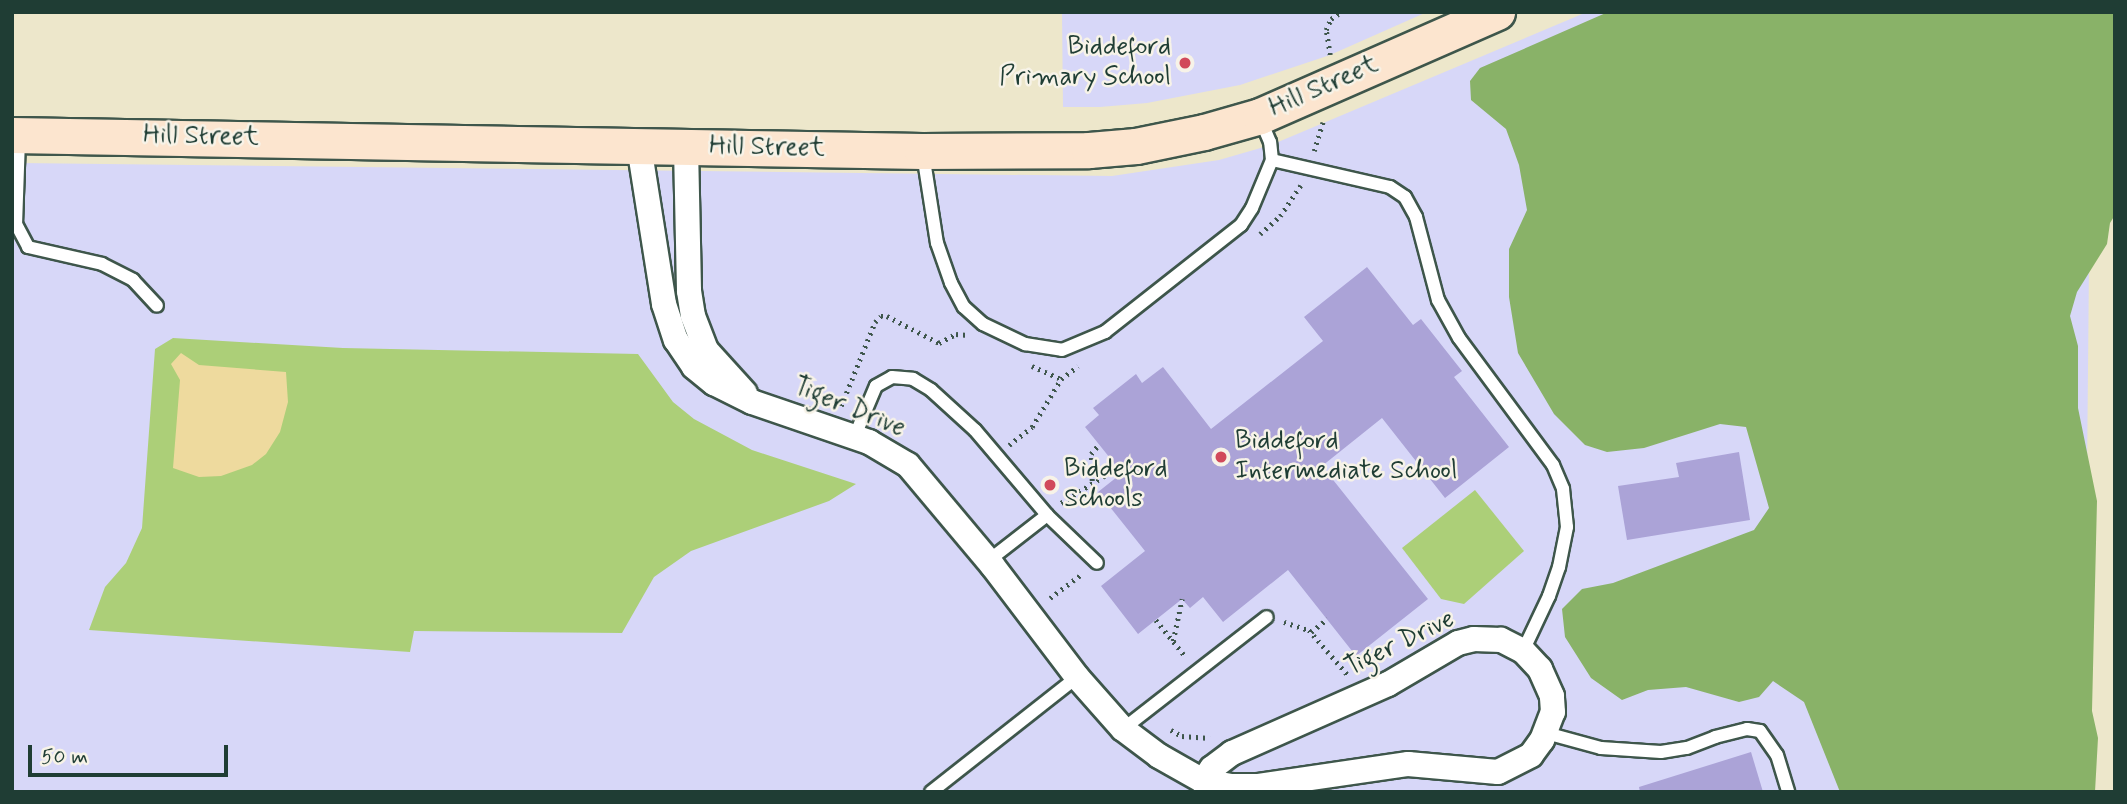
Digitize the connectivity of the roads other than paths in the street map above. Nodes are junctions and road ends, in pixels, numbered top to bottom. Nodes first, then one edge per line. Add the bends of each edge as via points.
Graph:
1 (1497, 12) edge
2 (1260, 116) junction
3 (16, 135) edge
4 (639, 146) junction
5 (686, 147) junction
6 (922, 150) junction
7 (1272, 160) junction
8 (157, 306) dead end
9 (752, 401) junction
10 (854, 438) junction
11 (1047, 515) junction
12 (988, 561) junction
13 (1097, 563) road end
14 (1268, 617) road end
15 (1522, 651) junction
16 (1077, 677) junction
17 (1123, 729) junction
18 (1546, 733) junction
19 (1203, 786) edge
20 (931, 792) edge
21 (1788, 792) edge

1 - 2 street, Hill Street
2 - 6 street, Hill Street via 1136,146
2 - 7 lane
3 - 4 street, Hill Street
3 - 8 lane via 16,224 28,247 102,264 133,280
4 - 5 street, Hill Street
4 - 9 street, Tiger Drive via 664,304 676,340 694,366 714,383
5 - 6 street, Hill Street
5 - 9 street, Tiger Drive via 693,316 706,350
6 - 7 lane via 937,243 964,307 983,324 1025,345 1062,350 1105,332 1241,225
7 - 15 lane via 1390,187 1405,197 1416,217 1437,300 1459,338 1553,465 1567,505 1567,527 1549,596
9 - 10 street, Tiger Drive
10 - 11 lane via 876,386 892,377 913,379 975,430
10 - 12 street, Tiger Drive via 889,451 908,465
11 - 12 lane
11 - 13 lane
12 - 16 street, Tiger Drive
14 - 17 lane
15 - 18 street, Tiger Drive via 1541,669 1552,695 1553,712
15 - 19 street, Tiger Drive via 1489,638 1458,643 1388,684 1232,753 1212,768
16 - 17 street, Tiger Drive
16 - 20 lane
17 - 19 street, Tiger Drive
18 - 19 street, Tiger Drive via 1531,755 1498,772 1408,764 1257,786
18 - 21 lane via 1601,748 1661,752 1747,729 1760,732 1777,755

